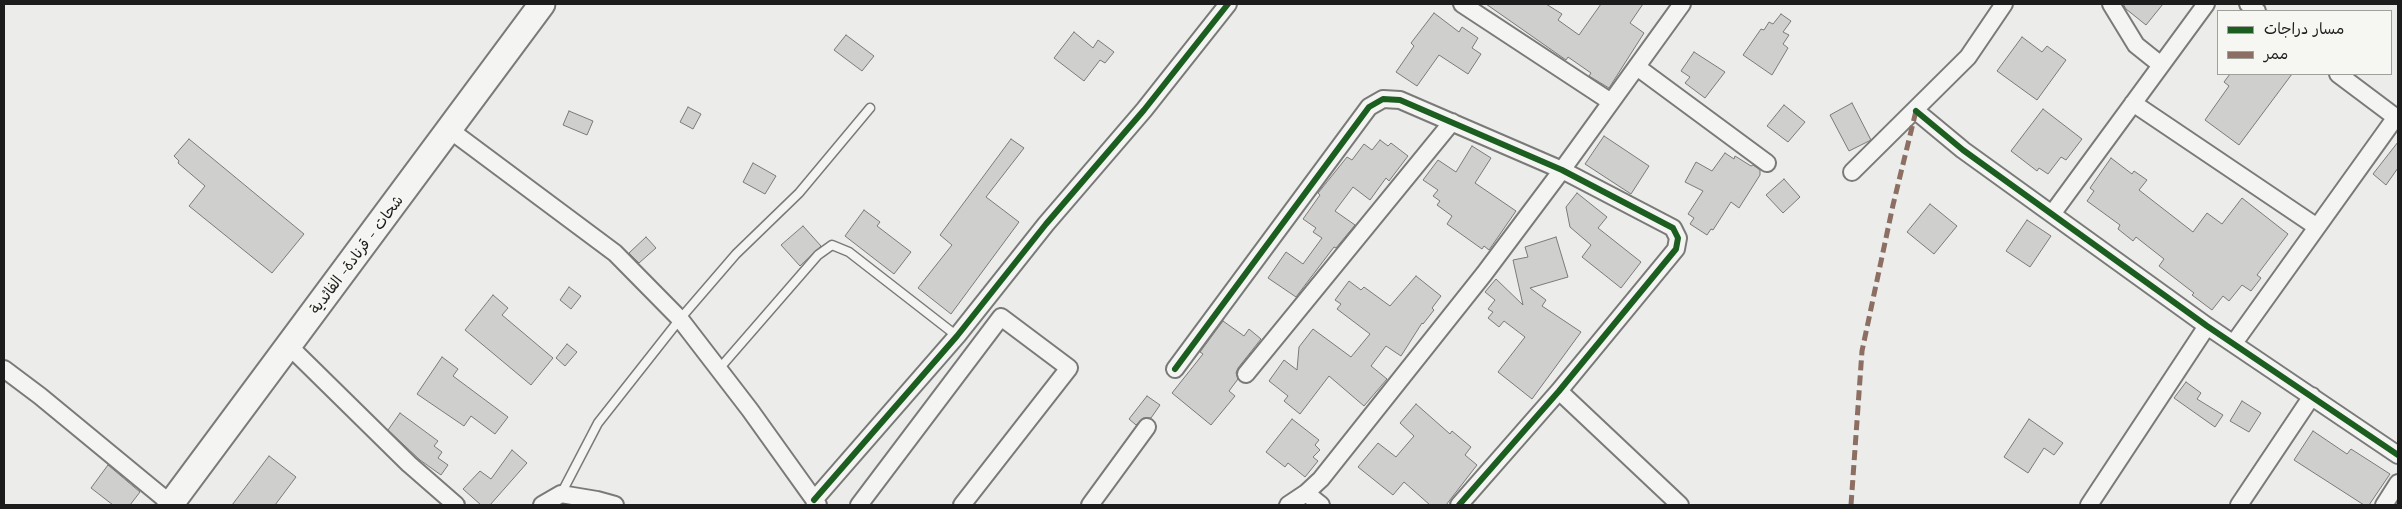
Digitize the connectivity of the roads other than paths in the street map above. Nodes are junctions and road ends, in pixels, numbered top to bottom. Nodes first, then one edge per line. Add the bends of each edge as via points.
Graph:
1 (542, 4) edge
2 (1228, 4) edge
3 (1462, 4) edge
4 (1682, 4) edge
5 (2004, 4) edge
6 (2111, 4) edge
7 (2206, 4) edge
8 (2161, 65) junction
9 (1637, 67) junction
10 (2339, 75) edge
11 (1611, 102) junction
12 (2133, 103) junction
13 (870, 108) dead end
14 (1916, 111) junction
15 (2397, 118) edge
16 (1452, 122) junction
17 (450, 130) junction
18 (1767, 163) dead end
19 (1562, 170) junction
20 (1852, 172) dead end
21 (2052, 214) junction
22 (2317, 227) junction
23 (680, 319) junction
24 (2208, 326) junction
25 (956, 336) junction
26 (2234, 343) junction
27 (289, 346) junction
28 (719, 368) junction
29 (4, 369) edge
30 (1175, 369) dead end
31 (1246, 374) dead end
32 (1559, 391) junction
33 (2312, 396) junction
34 (1147, 427) dead end
35 (2398, 455) edge
36 (2398, 483) edge
37 (1306, 493) junction
38 (561, 494) junction
39 (816, 502) edge
40 (171, 505) edge
41 (456, 505) edge
42 (542, 505) edge
43 (616, 505) edge
44 (859, 505) edge
45 (962, 505) edge
46 (1090, 505) edge
47 (1288, 505) edge
48 (1321, 505) edge
49 (1461, 505) edge
50 (1680, 505) edge
51 (2089, 505) edge
52 (2239, 505) edge
53 (2384, 505) edge

1 - 17 main road, شحات - قرنادة- الفائدية
2 - 25 street
3 - 11 street
4 - 9 street
5 - 14 street via 1968,57
6 - 8 street via 2136,45
7 - 8 street
8 - 12 street
9 - 11 street
9 - 18 street
10 - 15 street
11 - 19 street
12 - 21 street
12 - 22 street
13 - 23 lane via 799,193 736,254
14 - 20 street
14 - 21 street via 1963,150
15 - 22 street
16 - 19 street
16 - 30 street via 1400,100 1383,99 1369,107
16 - 31 street
17 - 23 street via 615,253
17 - 27 main road, شحات - قرنادة- الفائدية
19 - 32 street via 1673,228 1678,238 1676,249
19 - 37 street via 1478,282 1321,479
21 - 24 street
22 - 26 street
23 - 28 street
23 - 38 lane via 598,423
24 - 26 street
24 - 51 street
25 - 28 lane via 849,252 832,244 818,255
25 - 39 street
26 - 33 street
27 - 40 main road, شحات - قرنادة- الفائدية
27 - 41 street via 409,464
28 - 39 street
29 - 40 street
32 - 49 street
32 - 50 street
33 - 35 street
33 - 52 street
34 - 46 street
36 - 53 street
37 - 47 street
37 - 48 street
38 - 42 street
38 - 43 street
44 - 45 street via 1001,317 1069,368

